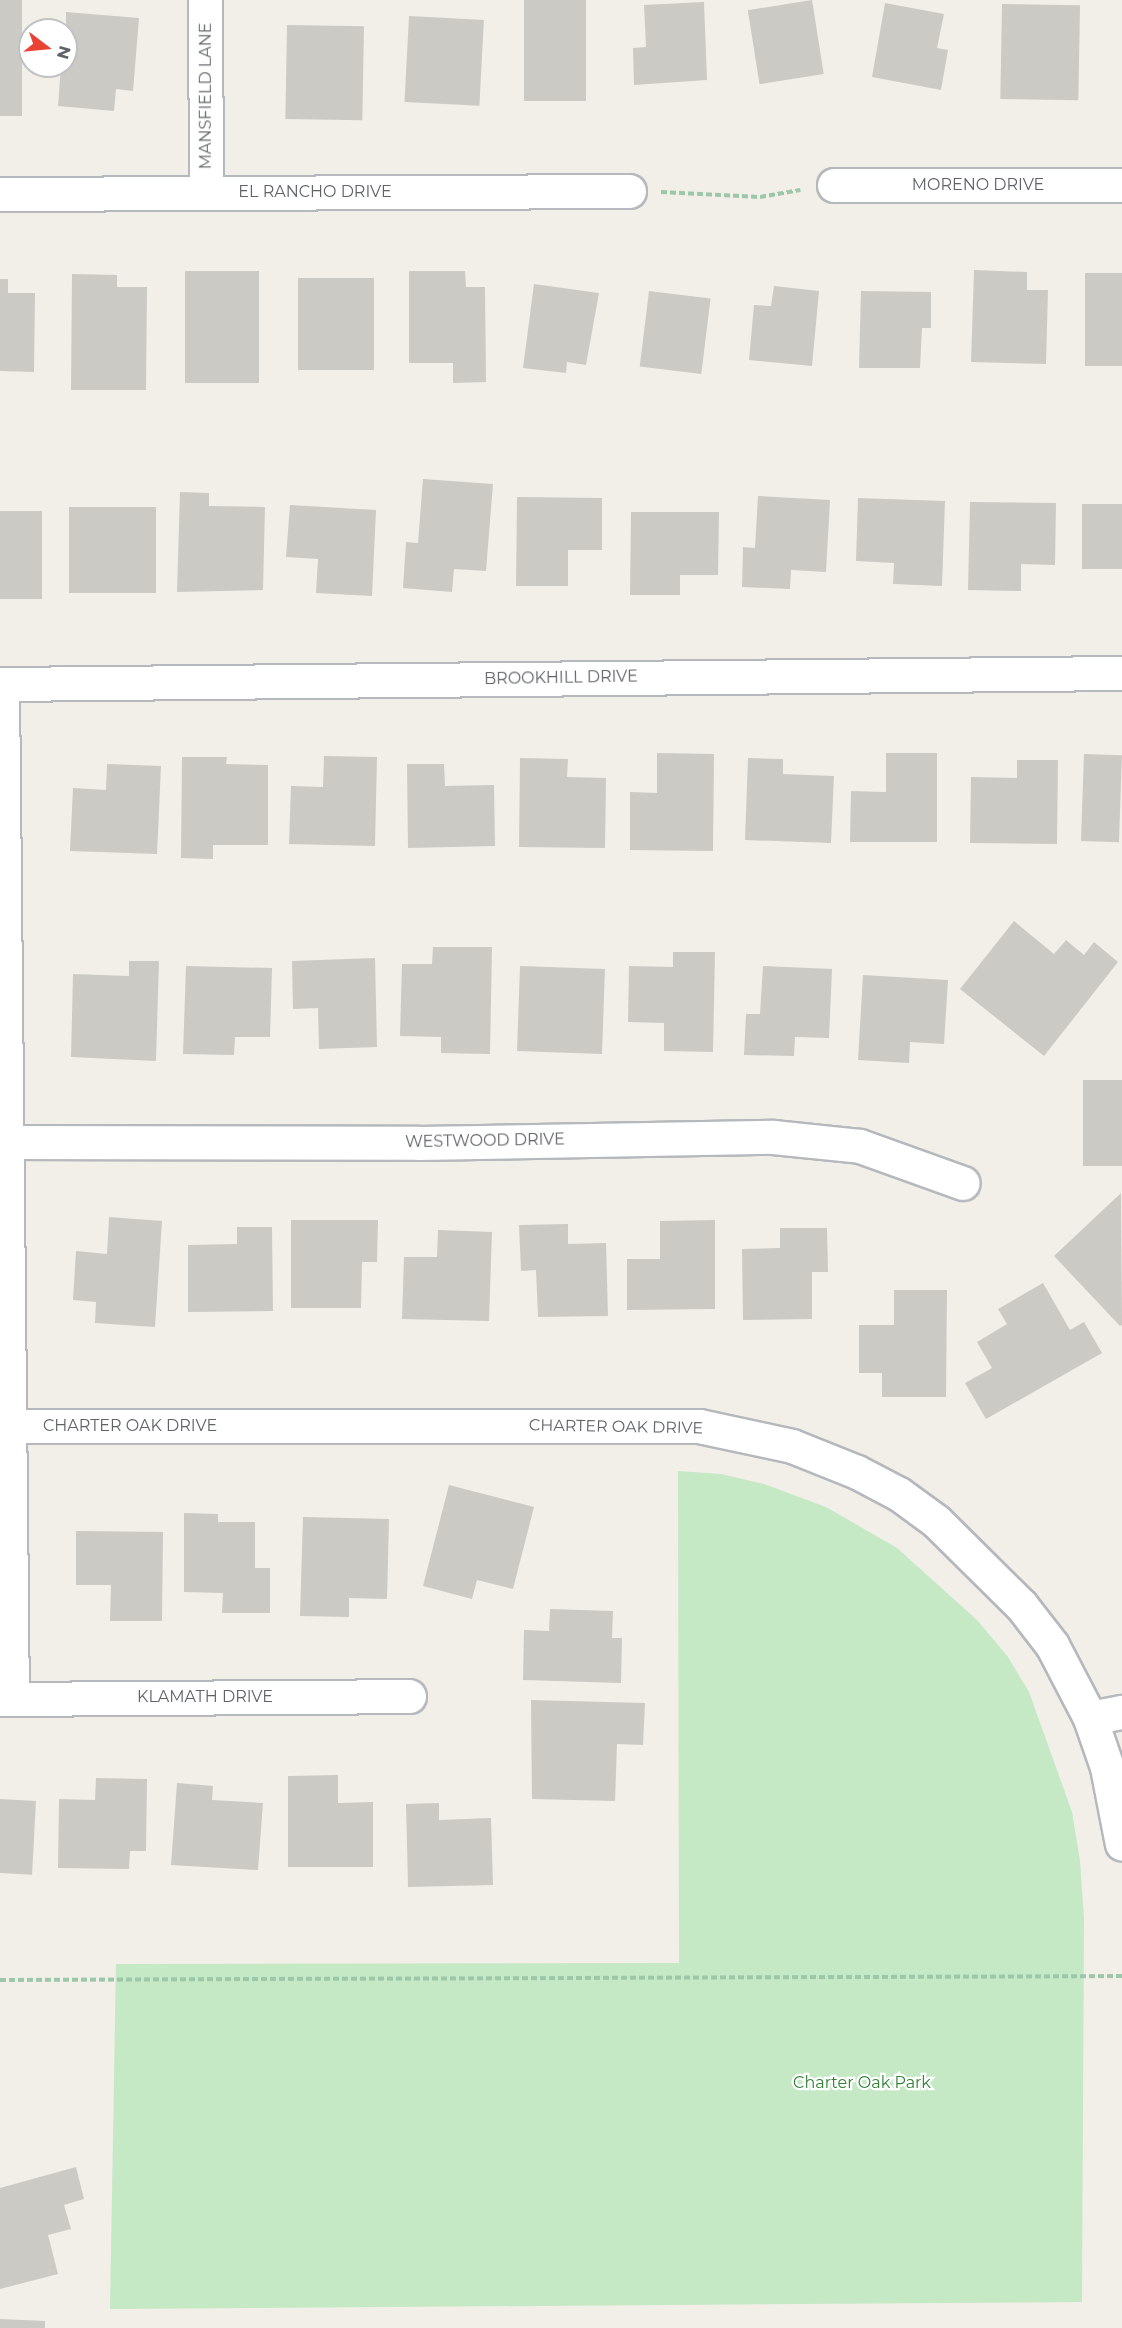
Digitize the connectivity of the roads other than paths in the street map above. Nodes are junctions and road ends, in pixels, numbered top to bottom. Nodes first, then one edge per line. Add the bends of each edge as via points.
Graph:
1 (205, 0) edge
2 (834, 185) road end
3 (1122, 185) edge
4 (629, 191) road end
5 (206, 192) junction
6 (0, 194) edge
7 (1122, 673) edge
8 (1, 684) edge
9 (3, 1142) edge
10 (963, 1183) dead end
11 (4, 1426) edge
12 (410, 1696) dead end
13 (6, 1699) edge
14 (1122, 1712) edge
15 (1090, 1718) junction
16 (1122, 1844) edge

1 - 5 street, MANSFIELD LANE
2 - 3 street, MORENO DRIVE
4 - 5 street, EL RANCHO DRIVE
5 - 6 street, EL RANCHO DRIVE
7 - 8 street, BROOKHILL DRIVE
8 - 9 street
9 - 10 street, WESTWOOD DRIVE via 418,1143 772,1137 860,1146
9 - 11 street
11 - 13 street
11 - 15 street, CHARTER OAK DRIVE via 699,1426 792,1446 899,1494 982,1562 1052,1645
12 - 13 street, KLAMATH DRIVE
14 - 15 street
15 - 16 street, CHARTER OAK DRIVE via 1107,1767

